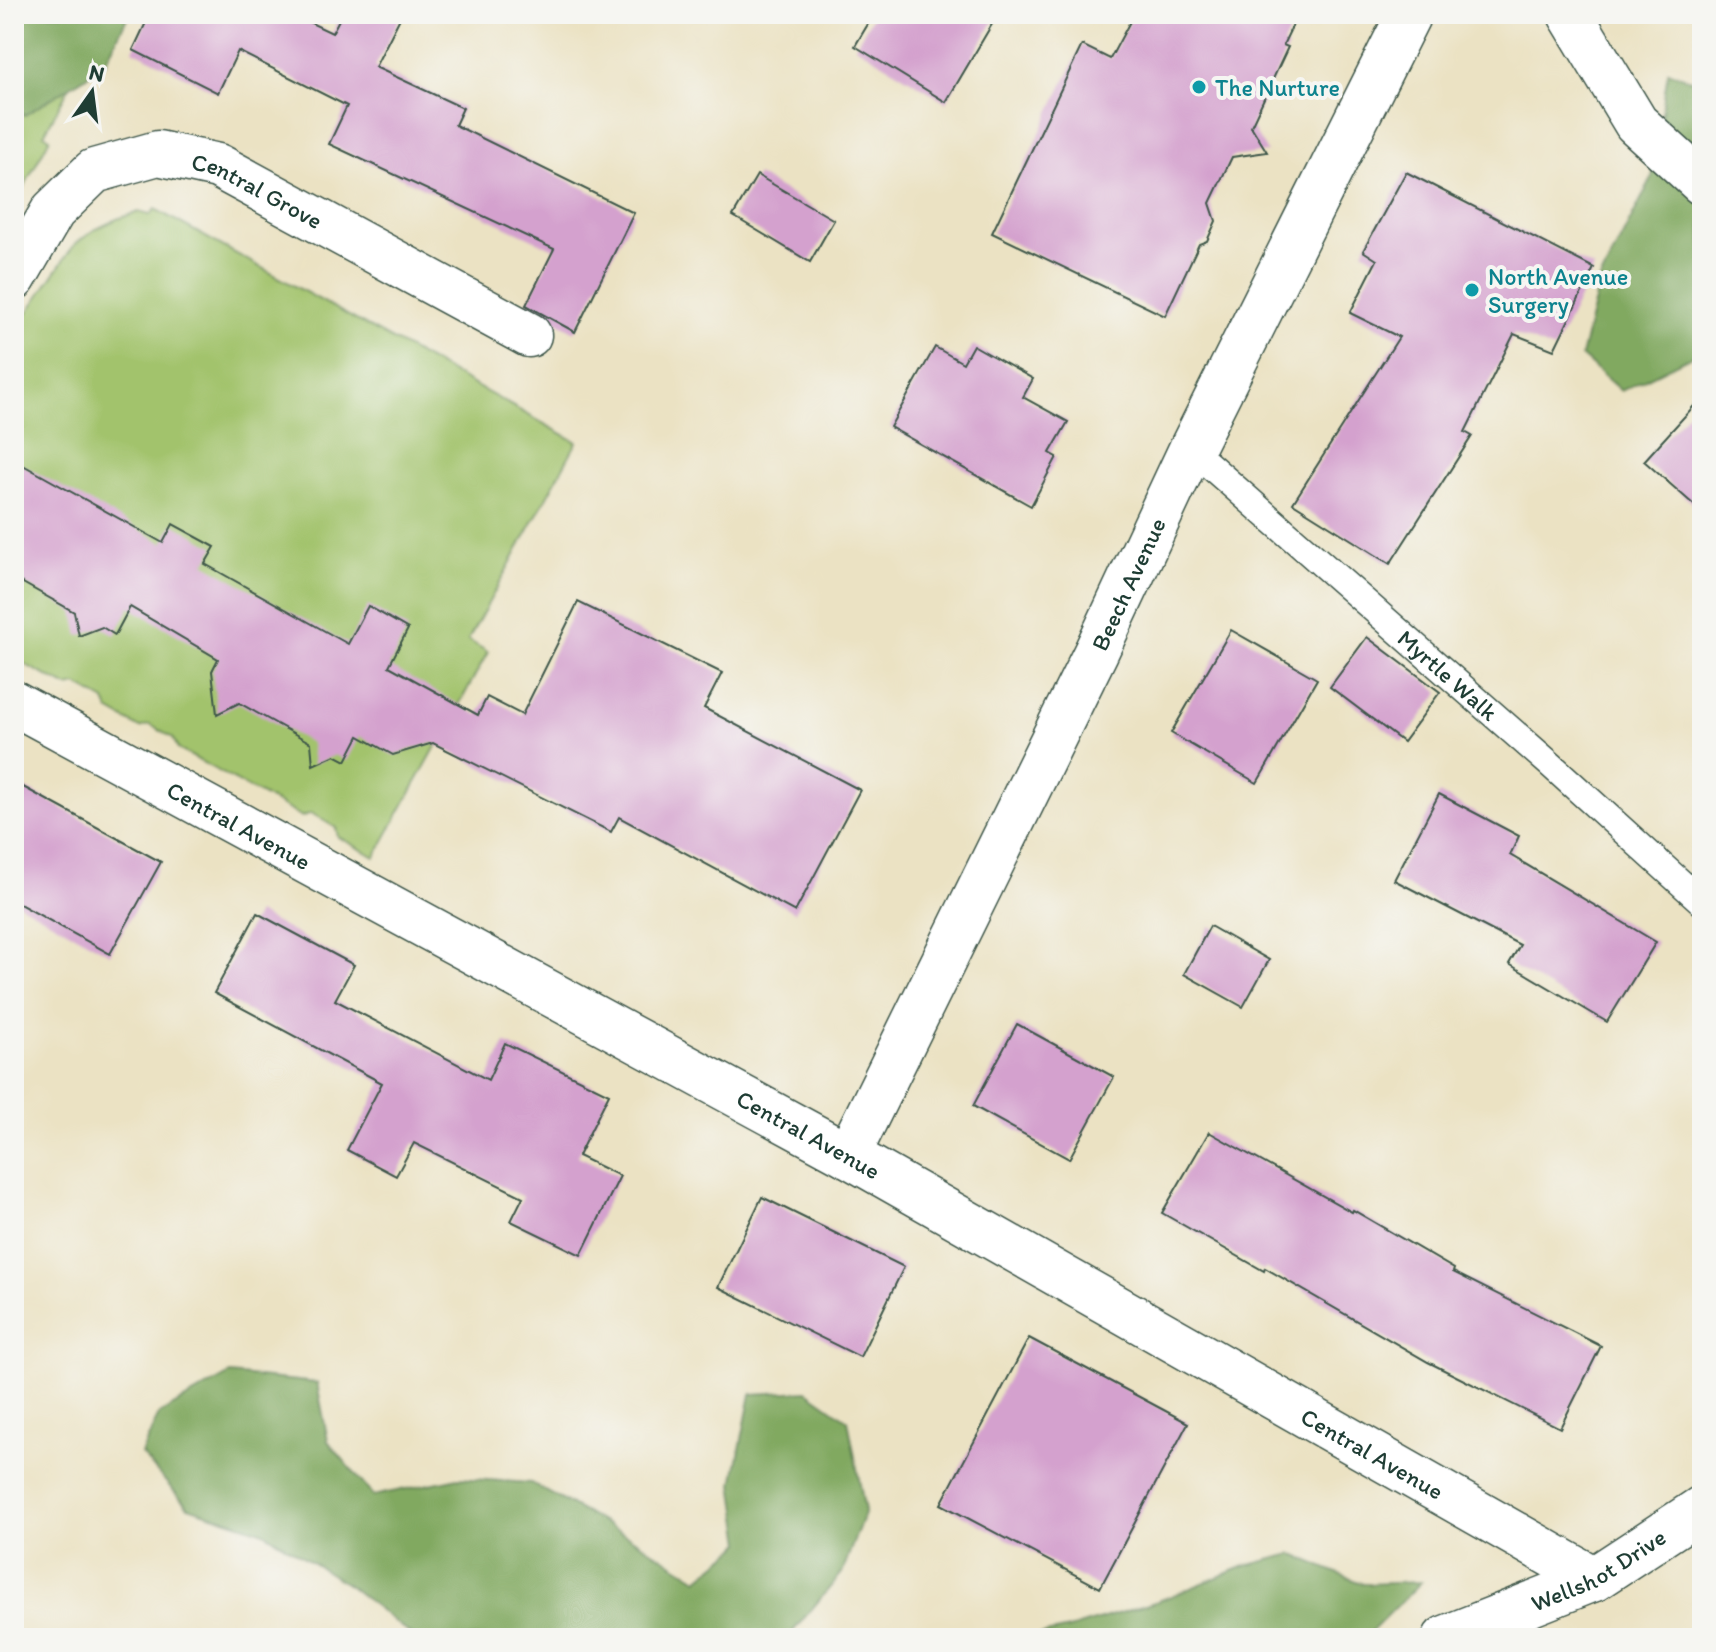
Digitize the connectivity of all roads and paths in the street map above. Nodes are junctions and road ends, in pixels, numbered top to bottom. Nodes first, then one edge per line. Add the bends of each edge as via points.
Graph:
1 (1409, 14) edge
2 (1570, 14) edge
3 (1702, 183) edge
4 (14, 278) edge
5 (529, 335) dead end
6 (1191, 449) junction
7 (14, 703) edge
8 (1702, 902) edge
9 (848, 1155) junction
10 (1702, 1508) edge
11 (1594, 1579) junction
12 (1445, 1638) edge

1 - 6 street, Beech Avenue
2 - 3 street via 1636,123
4 - 5 street, Central Grove via 53,211 94,171 158,153 218,166
6 - 8 lane, Myrtle Walk
6 - 9 street, Beech Avenue
7 - 9 street, Central Avenue
9 - 11 street, Central Avenue
10 - 11 street, Wellshot Drive
11 - 12 street, Wellshot Drive

